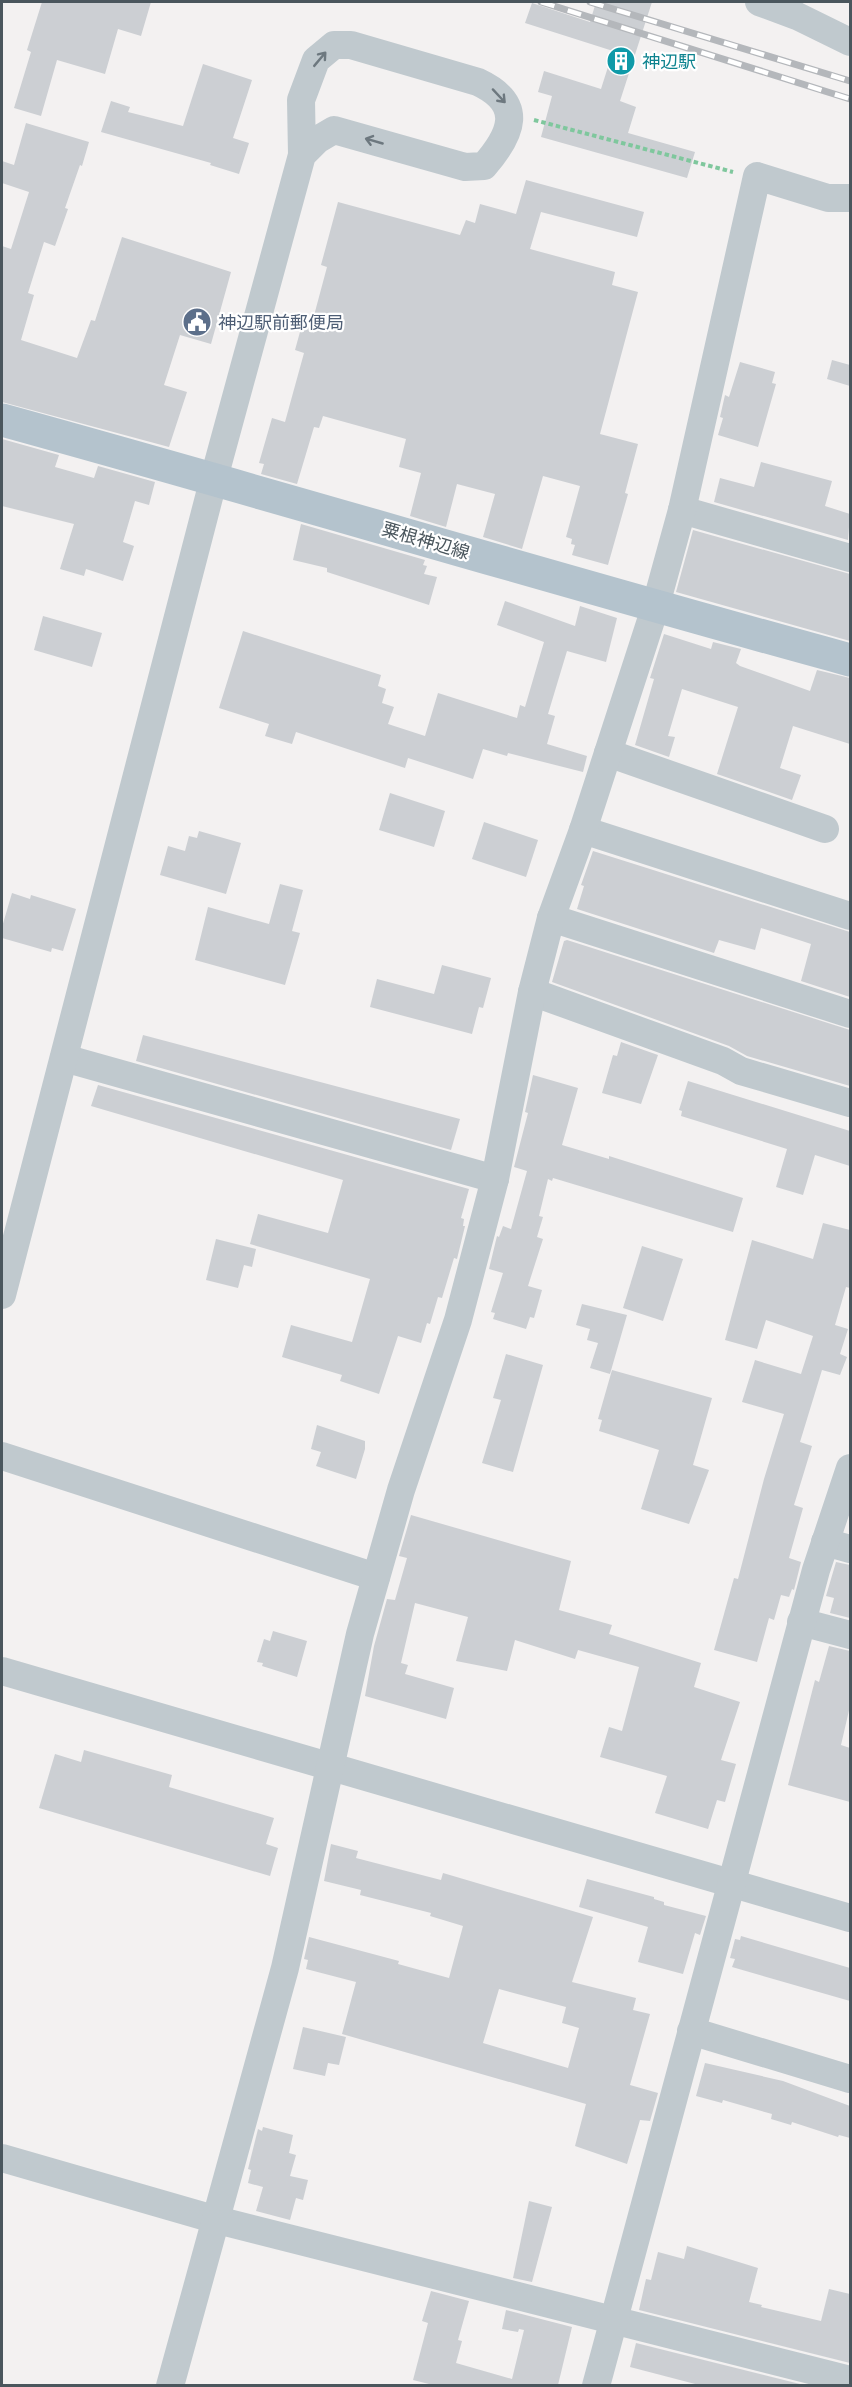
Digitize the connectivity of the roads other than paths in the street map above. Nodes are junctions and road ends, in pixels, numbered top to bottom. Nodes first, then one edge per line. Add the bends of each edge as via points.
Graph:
1 (759, 2) edge
2 (798, 9) edge
3 (850, 42) edge
4 (306, 88) junction
5 (334, 129) junction
6 (302, 154) junction
7 (850, 198) edge
8 (2, 420) edge
9 (214, 478) junction
10 (682, 510) junction
11 (850, 558) edge
12 (655, 608) junction
13 (850, 660) edge
14 (608, 753) junction
15 (825, 829) dead end
16 (583, 830) junction
17 (850, 916) edge
18 (551, 918) junction
19 (532, 992) junction
20 (850, 1014) edge
21 (64, 1058) junction
22 (850, 1103) edge
23 (495, 1179) junction
24 (2, 1295) edge
25 (2, 1456) edge
26 (850, 1468) edge
27 (838, 1545) edge
28 (376, 1577) junction
29 (801, 1622) junction
30 (850, 1635) edge
31 (2, 1671) edge
32 (330, 1767) junction
33 (731, 1882) junction
34 (850, 1918) edge
35 (691, 2031) junction
36 (850, 2079) edge
37 (2, 2158) edge
38 (217, 2220) junction
39 (613, 2320) junction
40 (850, 2380) edge
41 (170, 2385) edge
42 (596, 2385) edge

1 - 2 street
2 - 3 street
4 - 5 street via 318,111
4 -> 5 street via 316,60 334,45 351,45 478,82 505,102 508,113 507,134 484,166 465,167
4 - 6 street via 301,100
5 - 6 street
6 - 9 street
7 - 10 street via 828,198 757,176
8 - 9 main road, 粟根神辺線
9 - 12 main road, 粟根神辺線
9 - 21 street
10 - 11 street
10 - 12 street
12 - 13 main road, 粟根神辺線
12 - 14 street
14 - 15 street
14 - 16 street
16 - 17 street
16 - 18 street
18 - 19 street
18 - 20 street
19 - 22 street via 741,1071
19 - 23 street
21 - 23 street
21 - 24 street
23 - 28 street via 458,1320
25 - 28 street
26 - 27 street
27 - 29 street
28 - 32 street
29 - 30 street
29 - 33 street
31 - 32 street
32 - 33 street
32 - 38 street via 285,1968
33 - 34 street
33 - 35 street
35 - 36 street
35 - 39 street
37 - 38 street
38 - 39 street
38 - 41 street
39 - 40 street
39 - 42 street

